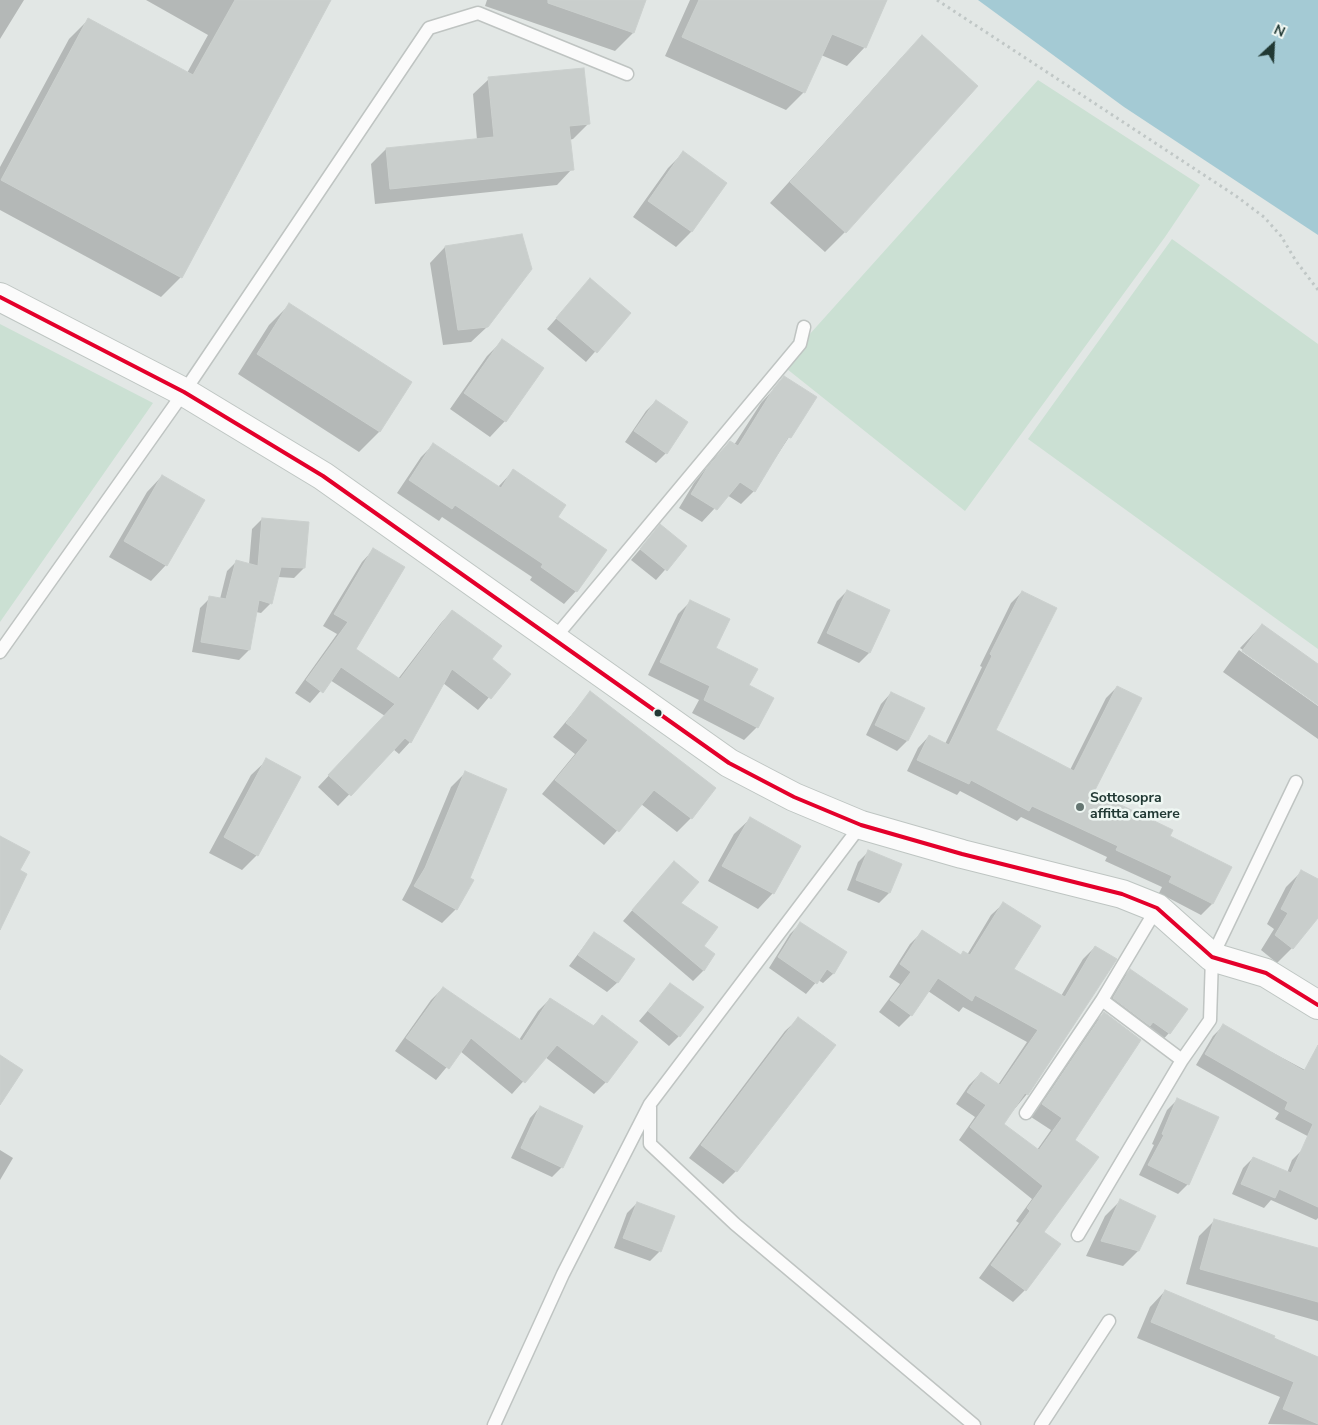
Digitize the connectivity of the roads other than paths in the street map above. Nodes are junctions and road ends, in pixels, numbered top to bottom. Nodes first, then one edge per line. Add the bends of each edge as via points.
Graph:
1 (627, 74) dead end
2 (0, 298) edge
3 (804, 327) dead end
4 (184, 392) junction
5 (553, 640) junction
6 (0, 652) edge
7 (1296, 782) dead end
8 (861, 825) junction
9 (1157, 908) junction
10 (1212, 956) junction
11 (1102, 1000) junction
12 (1318, 1005) edge
13 (1182, 1060) junction
14 (650, 1104) junction
15 (1026, 1113) dead end
16 (1078, 1235) dead end
17 (1109, 1320) dead end
18 (494, 1425) edge
19 (974, 1425) edge
20 (1041, 1425) edge

1 - 4 lane via 478,13 429,28
2 - 4 main road
3 - 5 lane via 800,344
4 - 5 main road via 323,476
4 - 6 lane
5 - 8 main road via 729,763 794,797
7 - 10 lane
8 - 9 main road via 1122,894
8 - 14 lane
9 - 10 main road
9 - 11 lane
10 - 12 main road via 1266,973
10 - 13 lane via 1210,1020
11 - 13 lane
11 - 15 lane
13 - 16 lane
14 - 18 lane via 563,1274
14 - 19 lane via 650,1144 735,1224
17 - 20 lane

